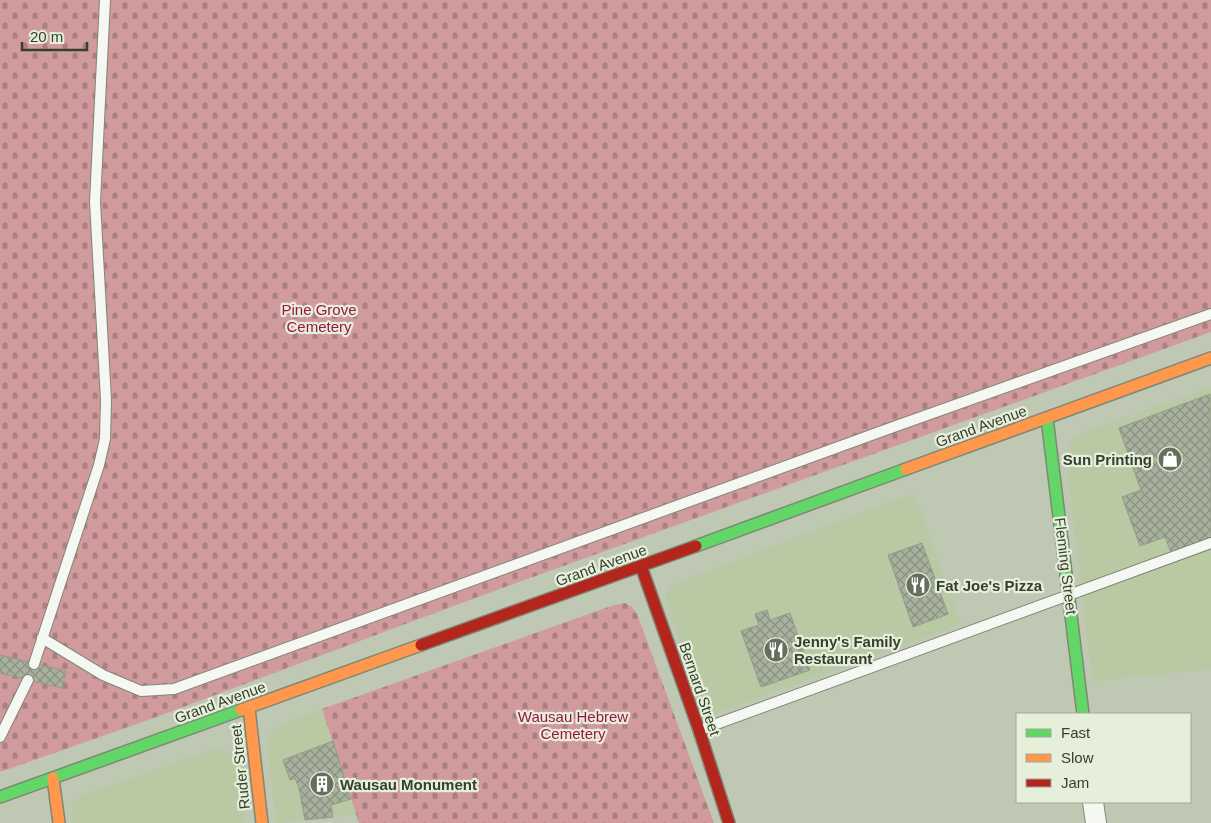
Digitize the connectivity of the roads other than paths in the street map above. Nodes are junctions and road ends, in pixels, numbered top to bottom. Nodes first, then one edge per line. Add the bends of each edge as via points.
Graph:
1 (105, 0) edge
2 (1211, 314) edge
3 (1211, 358) edge
4 (1047, 418) junction
5 (1211, 543) edge
6 (641, 566) junction
7 (1070, 594) junction
8 (42, 638) junction
9 (34, 664) dead end
10 (28, 680) dead end
11 (249, 708) junction
12 (1083, 713) edge
13 (699, 730) junction
14 (0, 737) edge
15 (53, 778) junction
16 (3, 793) edge
17 (1093, 803) edge
18 (59, 823) edge
19 (262, 823) edge
20 (728, 823) edge
21 (1096, 823) edge

1 - 8 lane via 95,202 106,378 105,438
2 - 8 lane via 174,689 141,691 103,675
3 - 4 main road, Grand Avenue
4 - 6 main road, Grand Avenue
4 - 7 main road, Fleming Street
5 - 7 lane
6 - 11 main road, Grand Avenue
6 - 13 main road, Bernard Street
7 - 12 main road, Fleming Street
7 - 13 lane
8 - 9 lane
10 - 14 lane
11 - 15 main road, Grand Avenue
11 - 19 main road, Ruder Street
13 - 20 main road, Bernard Street
15 - 16 main road, Grand Avenue
15 - 18 main road
17 - 21 street

